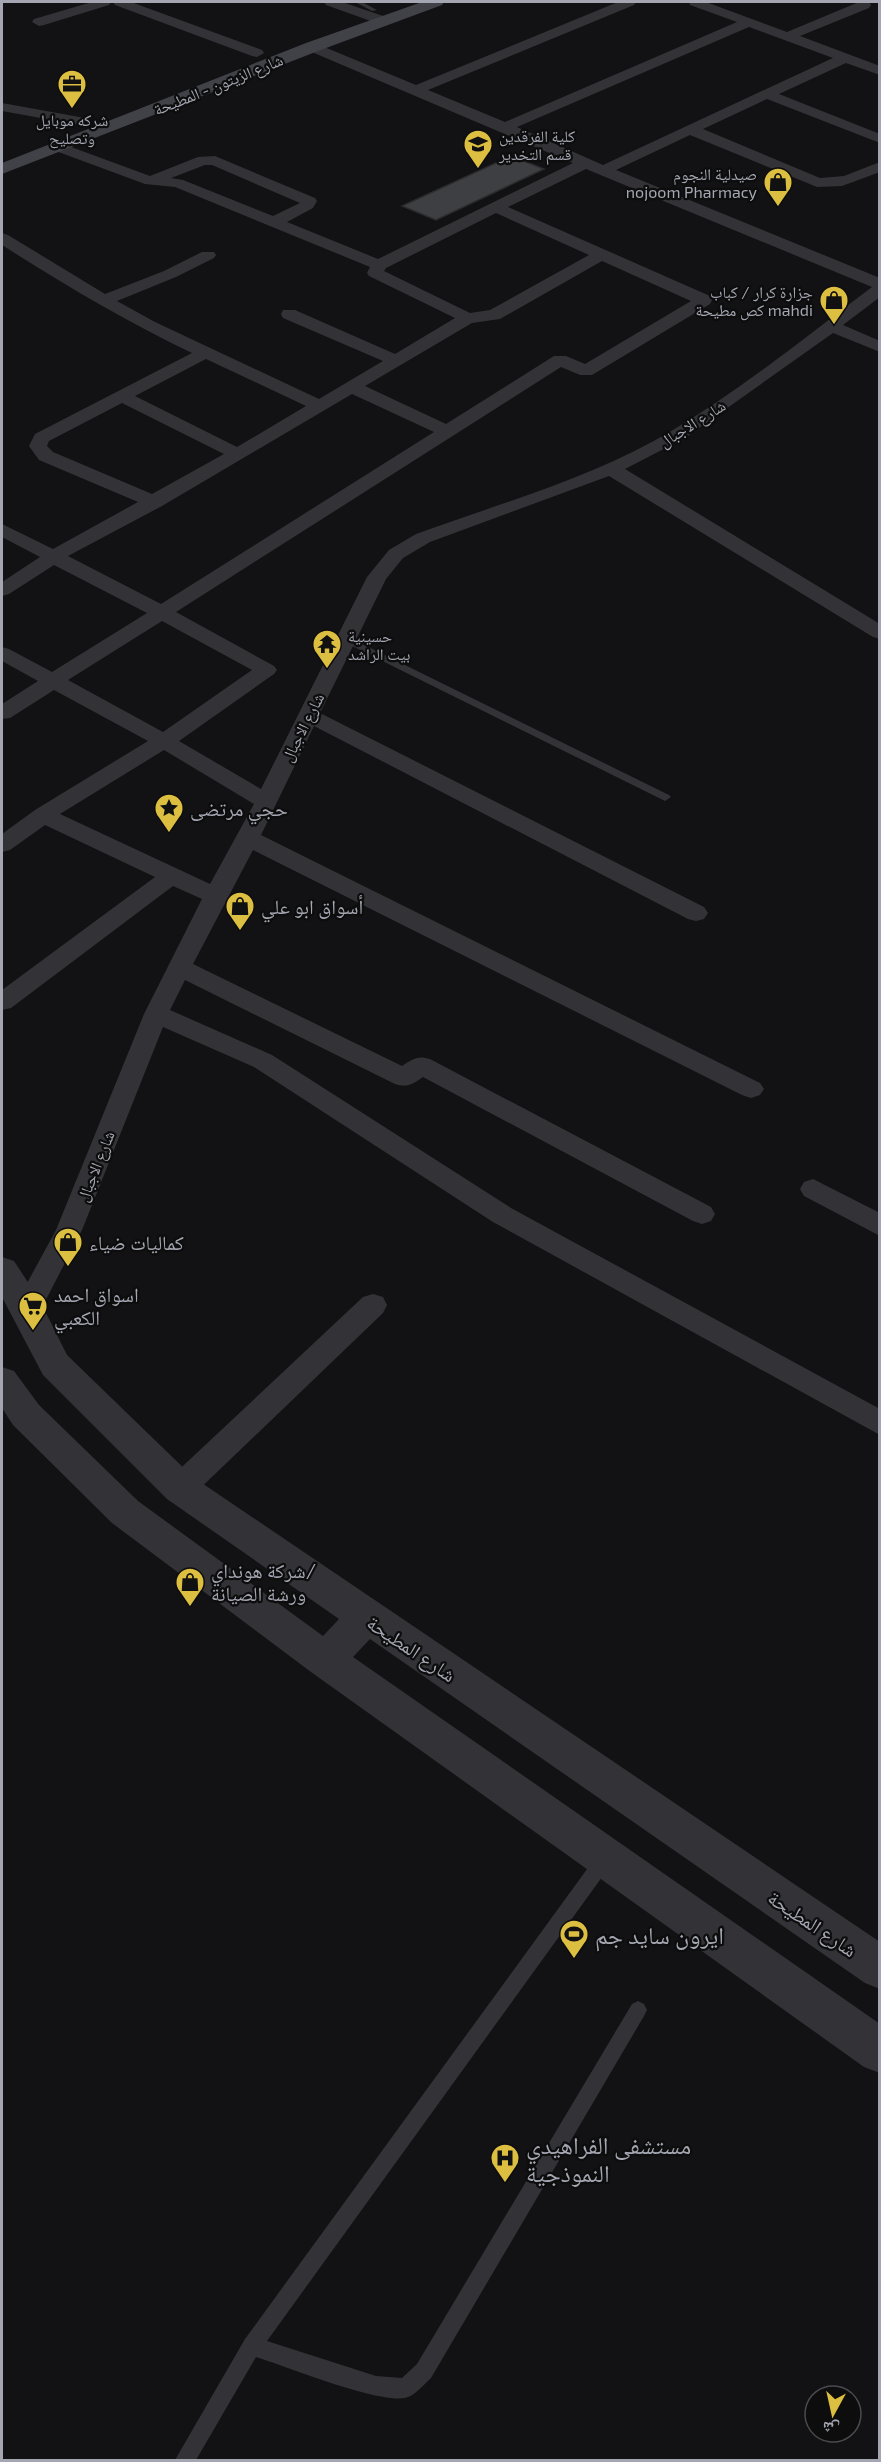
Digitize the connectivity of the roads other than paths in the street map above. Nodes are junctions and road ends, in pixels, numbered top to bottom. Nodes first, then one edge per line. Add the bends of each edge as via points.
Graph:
1 (104, 2) edge
2 (120, 2) edge
3 (331, 2) edge
4 (396, 2) edge
5 (436, 2) edge
6 (629, 2) edge
7 (695, 2) edge
8 (859, 3) edge
9 (879, 10) edge
10 (370, 11) edge
11 (39, 22) dead end
12 (749, 22) junction
13 (788, 36) junction
14 (312, 47) junction
15 (257, 53) junction
16 (846, 58) junction
17 (879, 70) edge
18 (416, 90) junction
19 (767, 94) junction
20 (2, 107) edge
21 (85, 122) junction
22 (505, 127) junction
23 (690, 129) junction
24 (879, 139) edge
25 (58, 147) junction
26 (2, 154) edge
27 (585, 163) junction
28 (879, 166) edge
29 (2, 169) edge
30 (604, 170) junction
31 (150, 181) junction
32 (497, 208) junction
33 (272, 223) junction
34 (2, 238) edge
35 (208, 255) dead end
36 (601, 255) junction
37 (379, 265) junction
38 (878, 291) edge
39 (104, 300) junction
40 (289, 314) dead end
41 (468, 318) junction
42 (831, 326) junction
43 (879, 347) edge
44 (204, 353) junction
45 (395, 360) junction
46 (352, 387) junction
47 (122, 396) junction
48 (318, 405) junction
49 (447, 431) junction
50 (238, 454) junction
51 (611, 469) junction
52 (155, 502) junction
53 (2, 530) edge
54 (53, 557) junction
55 (2, 590) edge
56 (161, 612) junction
57 (879, 633) edge
58 (346, 639) junction
59 (2, 653) edge
60 (52, 681) junction
61 (2, 713) edge
62 (308, 715) junction
63 (164, 741) junction
64 (664, 797) dead end
65 (265, 801) junction
66 (44, 815) junction
67 (248, 838) junction
68 (2, 845) edge
69 (171, 876) junction
70 (215, 896) junction
71 (696, 913) dead end
72 (180, 968) junction
73 (2, 1002) edge
74 (156, 1014) junction
75 (751, 1089) dead end
76 (813, 1189) dead end
77 (702, 1214) dead end
78 (879, 1226) edge
79 (2, 1270) edge
80 (373, 1305) dead end
81 (27, 1309) junction
82 (2, 1381) edge
83 (879, 1424) edge
84 (180, 1488) junction
85 (366, 1616) junction
86 (325, 1660) junction
87 (606, 1858) junction
88 (879, 1968) edge
89 (638, 2010) dead end
90 (879, 2051) edge
91 (252, 2346) junction
92 (185, 2460) edge

1 - 11 street
2 - 15 street
3 - 10 street
4 - 10 main road, شارع الزيتون - المطيحة
5 - 10 main road, شارع الزيتون - المطيحة
6 - 18 street
7 - 12 street
8 - 9 street
8 - 13 street
10 - 14 main road, شارع الزيتون - المطيحة
10 - 15 main road, شارع الزيتون - المطيحة
12 - 13 street
12 - 22 street
13 - 16 street
14 - 18 street
14 - 25 main road, شارع الزيتون - المطيحة
15 - 21 main road, شارع الزيتون - المطيحة
16 - 17 street
16 - 19 street
18 - 22 street
19 - 23 street
19 - 24 street
20 - 21 street
21 - 26 main road, شارع الزيتون - المطيحة
22 - 27 street
23 - 28 street via 817,182 847,181
23 - 30 street
25 - 29 main road, شارع الزيتون - المطيحة
25 - 31 street
27 - 30 street
27 - 32 street
30 - 38 street
31 - 33 street via 177,183
31 - 33 street via 203,160 215,161 309,201
32 - 36 street
32 - 37 street
33 - 37 street
34 - 39 street
35 - 39 street
36 - 41 street via 494,315
36 - 49 street via 704,300 586,371 560,360
37 - 41 street via 375,273
38 - 42 street, شارع الاجبال
39 - 44 street
40 - 45 street
41 - 45 street
42 - 43 street
42 - 51 street, شارع الاجبال via 679,434
44 - 47 street
44 - 48 street
45 - 46 street
46 - 48 street
46 - 49 street
47 - 50 street
47 - 52 street via 41,438 38,446 46,456
48 - 50 street
49 - 56 street
50 - 52 street
51 - 57 street
51 - 58 street, شارع الاجبال via 423,538 396,554 377,577
52 - 54 street
53 - 54 street
54 - 55 street
54 - 56 street
56 - 60 street
56 - 63 street via 267,670
58 - 62 street, شارع الاجبال
58 - 64 lane
59 - 60 street
60 - 61 street
60 - 63 street
62 - 65 street, شارع الاجبال
62 - 71 street
63 - 65 street
63 - 66 street
65 - 67 street, شارع الاجبال
66 - 68 street
66 - 69 street
67 - 70 street, شارع الاجبال
67 - 75 street
69 - 70 street
69 - 73 street
70 - 72 street, شارع الاجبال
72 - 74 street, شارع الاجبال
72 - 77 street via 404,1078 421,1065
74 - 81 street, شارع الاجبال via 69,1230
74 - 83 street via 263,1061 502,1215
76 - 78 street
79 - 81 street, شارع المطيحة
80 - 84 street
81 - 84 street, شارع المطيحة via 55,1365
82 - 86 street via 26,1415 125,1512
84 - 85 street, شارع المطيحة
85 - 86 street
85 - 88 street, شارع المطيحة
86 - 87 street
87 - 90 street
87 - 91 lane
89 - 91 lane via 424,2370 405,2388 376,2386
91 - 92 lane

